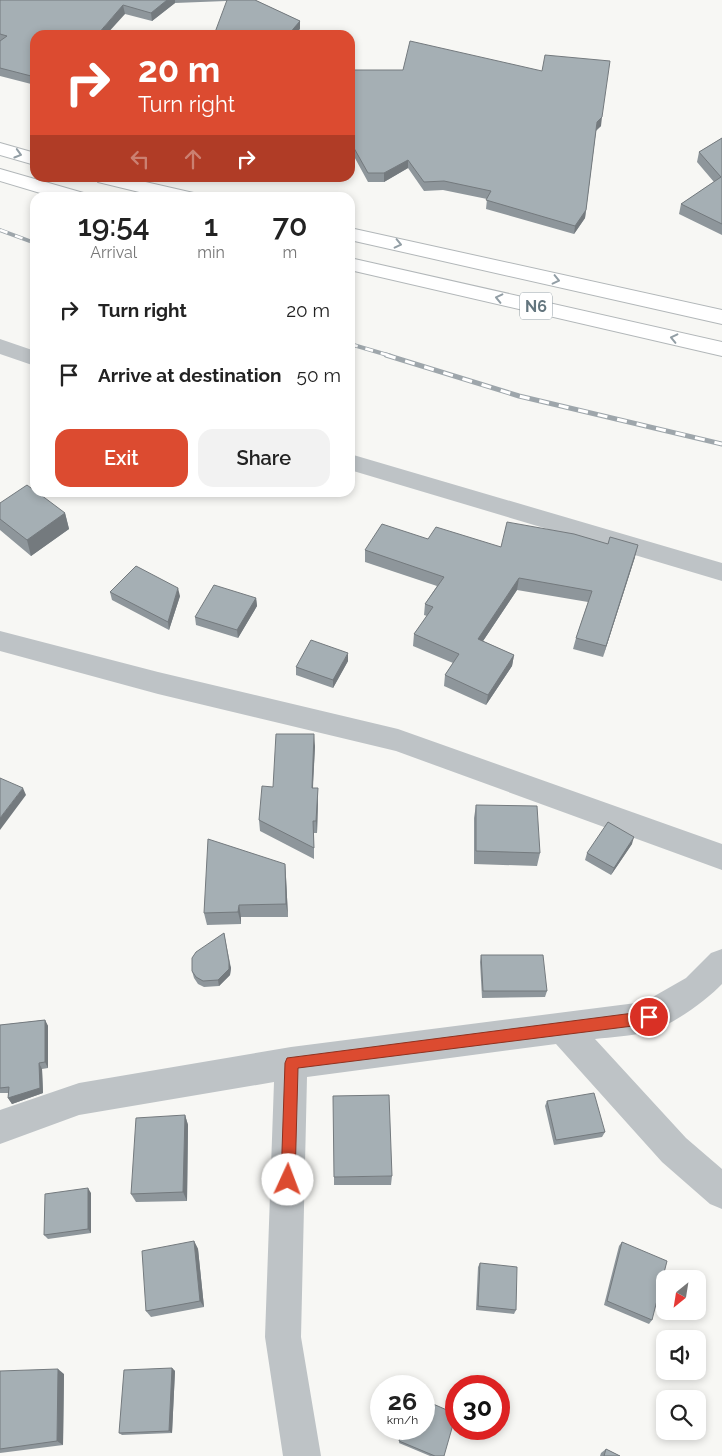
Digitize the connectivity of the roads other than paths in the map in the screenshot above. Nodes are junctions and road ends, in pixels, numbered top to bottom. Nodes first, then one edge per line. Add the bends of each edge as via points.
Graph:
1 (0, 149) edge
2 (30, 158) edge
3 (0, 175) edge
4 (122, 182) edge
5 (59, 192) edge
6 (165, 192) edge
7 (355, 235) edge
8 (355, 265) edge
9 (722, 317) edge
10 (2, 349) edge
11 (722, 349) edge
12 (30, 357) edge
13 (355, 463) edge
14 (722, 572) edge
15 (0, 641) edge
16 (722, 856) edge
17 (722, 963) edge
18 (563, 1028) junction
19 (291, 1063) junction
20 (0, 1127) edge
21 (722, 1192) edge
22 (302, 1456) edge

1 -> 2 highway
3 - 5 highway
4 - 6 highway
7 -> 9 highway, N6
11 -> 8 highway, N6
10 - 12 street
13 - 14 street
15 - 16 street via 158,683 398,740
17 - 18 street via 697,988 649,1017
18 - 19 street
18 - 21 street via 674,1150
19 - 20 street via 79,1099
19 - 22 street via 283,1337

